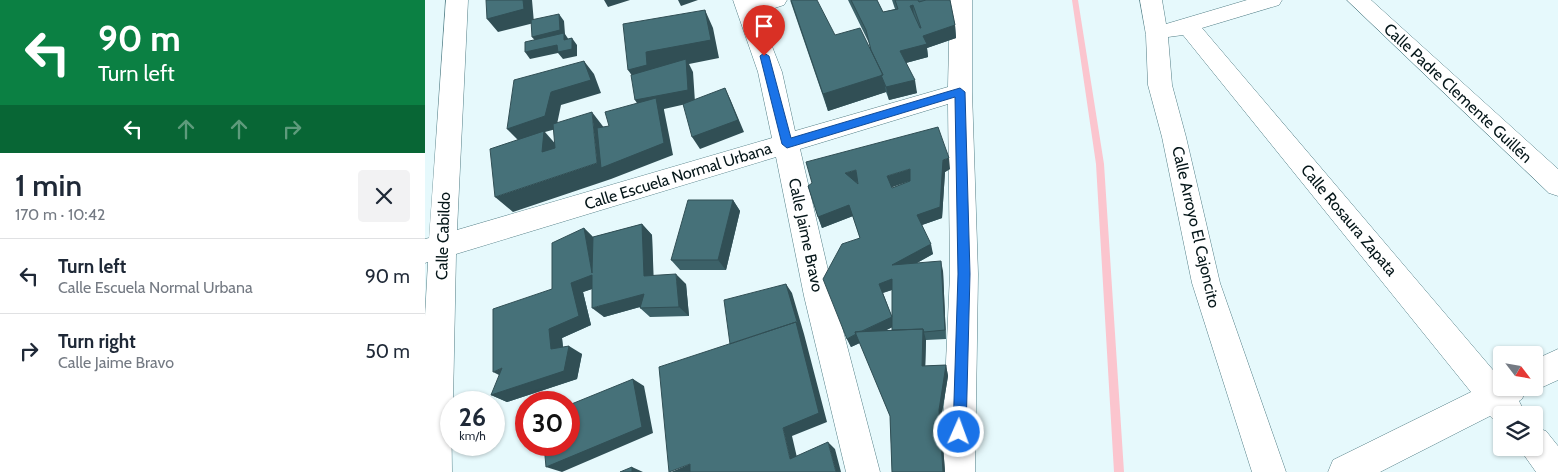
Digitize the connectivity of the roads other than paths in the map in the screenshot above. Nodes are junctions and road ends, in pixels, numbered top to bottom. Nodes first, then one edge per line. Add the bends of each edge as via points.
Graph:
1 (457, 0) edge
2 (776, 0) edge
3 (961, 0) edge
4 (1151, 0) edge
5 (1271, 0) edge
6 (1358, 0) edge
7 (746, 4) edge
8 (1187, 25) junction
9 (1157, 35) junction
10 (960, 92) junction
11 (787, 144) junction
12 (1558, 185) edge
13 (434, 248) edge
14 (1558, 364) edge
15 (1543, 372) edge
16 (1506, 400) edge
17 (1543, 454) edge
18 (435, 472) edge
19 (863, 472) edge
20 (958, 472) edge
21 (1269, 472) edge
22 (1345, 472) edge
23 (1557, 472) edge

1 - 13 street, Calle Cabildo
2 - 7 street
3 - 10 street
4 - 9 street
5 - 8 street
6 - 12 street, Calle Padre Clemente Guillén
7 - 11 street, Calle Jaime Bravo via 770,72
8 - 9 street
8 - 16 street, Calle Rosaura Zapata
9 - 21 street, Calle Arroyo El Cajoncito via 1160,85 1175,137 1206,283
10 - 11 street, Calle Escuela Normal Urbana
10 - 20 street via 964,274
11 - 13 street, Calle Escuela Normal Urbana
11 - 19 street, Calle Jaime Bravo via 819,296
13 - 18 street, Calle Cabildo
14 - 15 street
16 - 22 street
17 - 23 street

